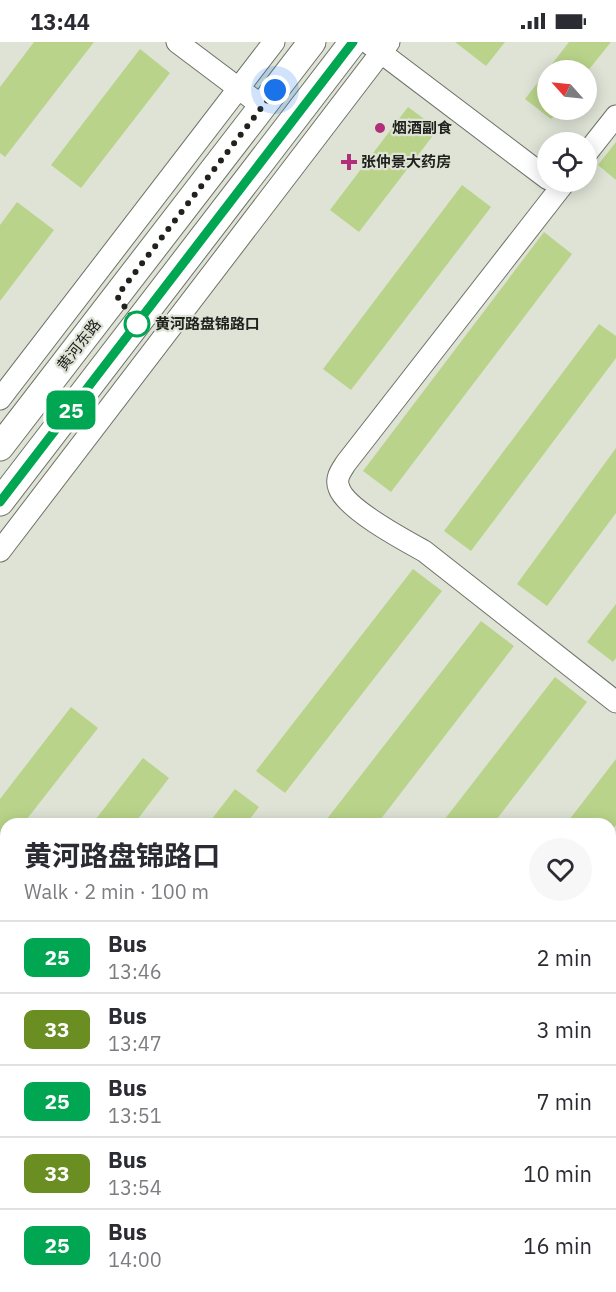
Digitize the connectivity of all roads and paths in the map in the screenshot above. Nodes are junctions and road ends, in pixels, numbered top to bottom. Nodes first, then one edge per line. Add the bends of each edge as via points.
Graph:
1 (177, 42) edge
2 (274, 42) edge
3 (312, 42) edge
4 (353, 42) edge
5 (379, 46) edge
6 (239, 88) junction
7 (262, 106) junction
8 (616, 116) edge
9 (597, 140) edge
10 (537, 168) edge
11 (549, 192) edge
12 (0, 399) edge
13 (0, 447) edge
14 (0, 502) edge
15 (0, 551) edge
16 (616, 702) edge

1 - 6 lane
2 - 6 lane
3 - 7 main road, 黄河东路
4 - 14 main road
5 - 10 lane
5 - 15 lane
6 - 7 lane
6 - 12 lane
7 - 13 main road, 黄河东路
8 - 9 lane
11 - 16 lane via 346,463 338,476 338,486 345,500 391,534 424,551

